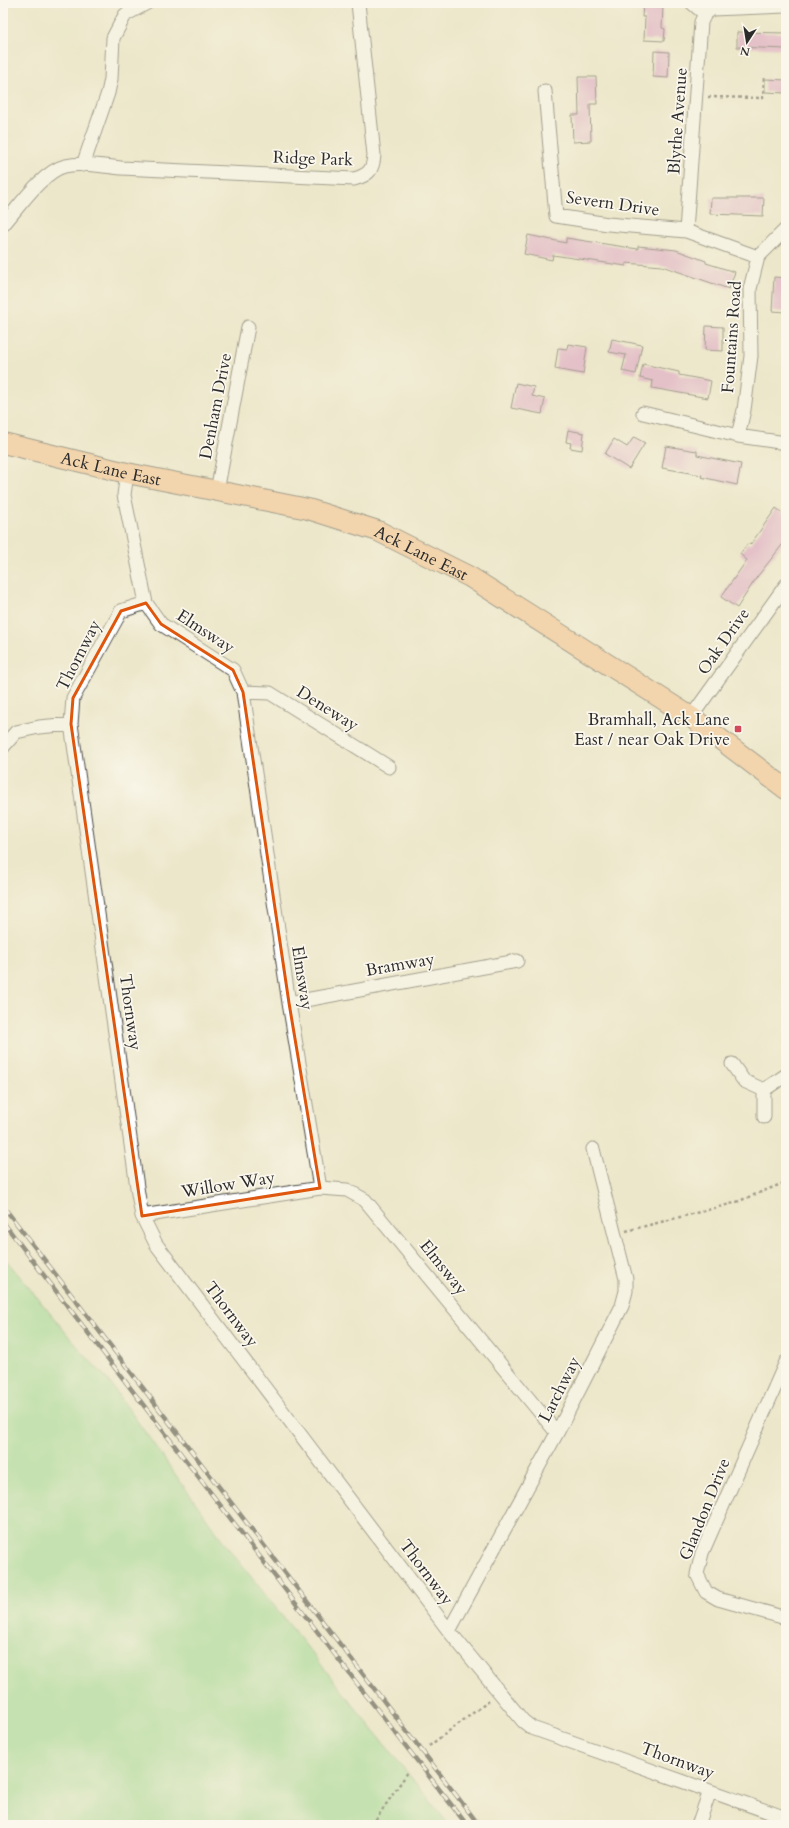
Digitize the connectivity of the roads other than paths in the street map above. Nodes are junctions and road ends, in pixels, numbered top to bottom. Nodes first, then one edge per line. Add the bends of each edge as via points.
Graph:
1 (147, 3) edge
2 (358, 3) edge
3 (692, 3) edge
4 (786, 6) edge
5 (705, 14) junction
6 (545, 91) dead end
7 (83, 165) junction
8 (3, 225) edge
9 (786, 229) edge
10 (686, 231) junction
11 (758, 258) junction
12 (248, 328) dead end
13 (643, 413) dead end
14 (738, 436) junction
15 (3, 443) edge
16 (786, 443) edge
17 (127, 473) junction
18 (217, 491) junction
19 (786, 585) edge
20 (146, 603) junction
21 (243, 692) junction
22 (690, 717) junction
23 (71, 724) junction
24 (3, 747) edge
25 (389, 767) dead end
26 (786, 789) edge
27 (517, 961) dead end
28 (289, 1003) junction
29 (732, 1064) dead end
30 (786, 1075) edge
31 (764, 1090) junction
32 (764, 1117) dead end
33 (593, 1149) dead end
34 (320, 1188) junction
35 (142, 1216) junction
36 (786, 1362) edge
37 (557, 1433) junction
38 (786, 1618) edge
39 (450, 1631) junction
40 (710, 1791) junction
41 (786, 1818) edge
42 (698, 1825) edge

1 - 7 street via 125,15 113,38 109,86
2 - 7 street, Ridge Park via 374,155 373,167 366,176 354,179
3 - 5 street
4 - 5 street via 712,9
5 - 10 street, Blythe Avenue via 701,22
6 - 10 street, Severn Drive via 556,216
7 - 8 street, Ridge Park via 64,166 48,175
9 - 11 street, Fountains Road
10 - 11 street, Severn Drive
11 - 14 street, Fountains Road via 750,290 751,356
12 - 18 street, Denham Drive
13 - 14 street
14 - 16 street
15 - 17 main road, Ack Lane East
17 - 18 main road, Ack Lane East
17 - 20 street, Elmsway via 124,495
18 - 22 main road, Ack Lane East via 334,516 378,531 412,547 470,577
19 - 22 street, Oak Drive
20 - 21 street, Elmsway via 161,624 233,670
20 - 23 street, Thornway via 121,611 73,698
21 - 25 street, Deneway via 270,693
21 - 28 street, Elmsway
22 - 26 main road, Ack Lane East
23 - 24 street via 16,732
23 - 35 street, Thornway
27 - 28 street, Bramway
28 - 34 street, Elmsway
29 - 31 street via 744,1081
30 - 31 street
31 - 32 street
33 - 37 street, Larchway via 626,1279 626,1292 622,1306
34 - 35 street, Willow Way
34 - 37 street, Elmsway via 347,1190 365,1200
35 - 39 street, Thornway via 156,1244
36 - 38 street, Glandon Drive via 702,1553 697,1574 706,1592 718,1599
37 - 39 street, Larchway
39 - 40 street, Thornway via 523,1721 532,1728
40 - 41 street, Thornway
40 - 42 street

